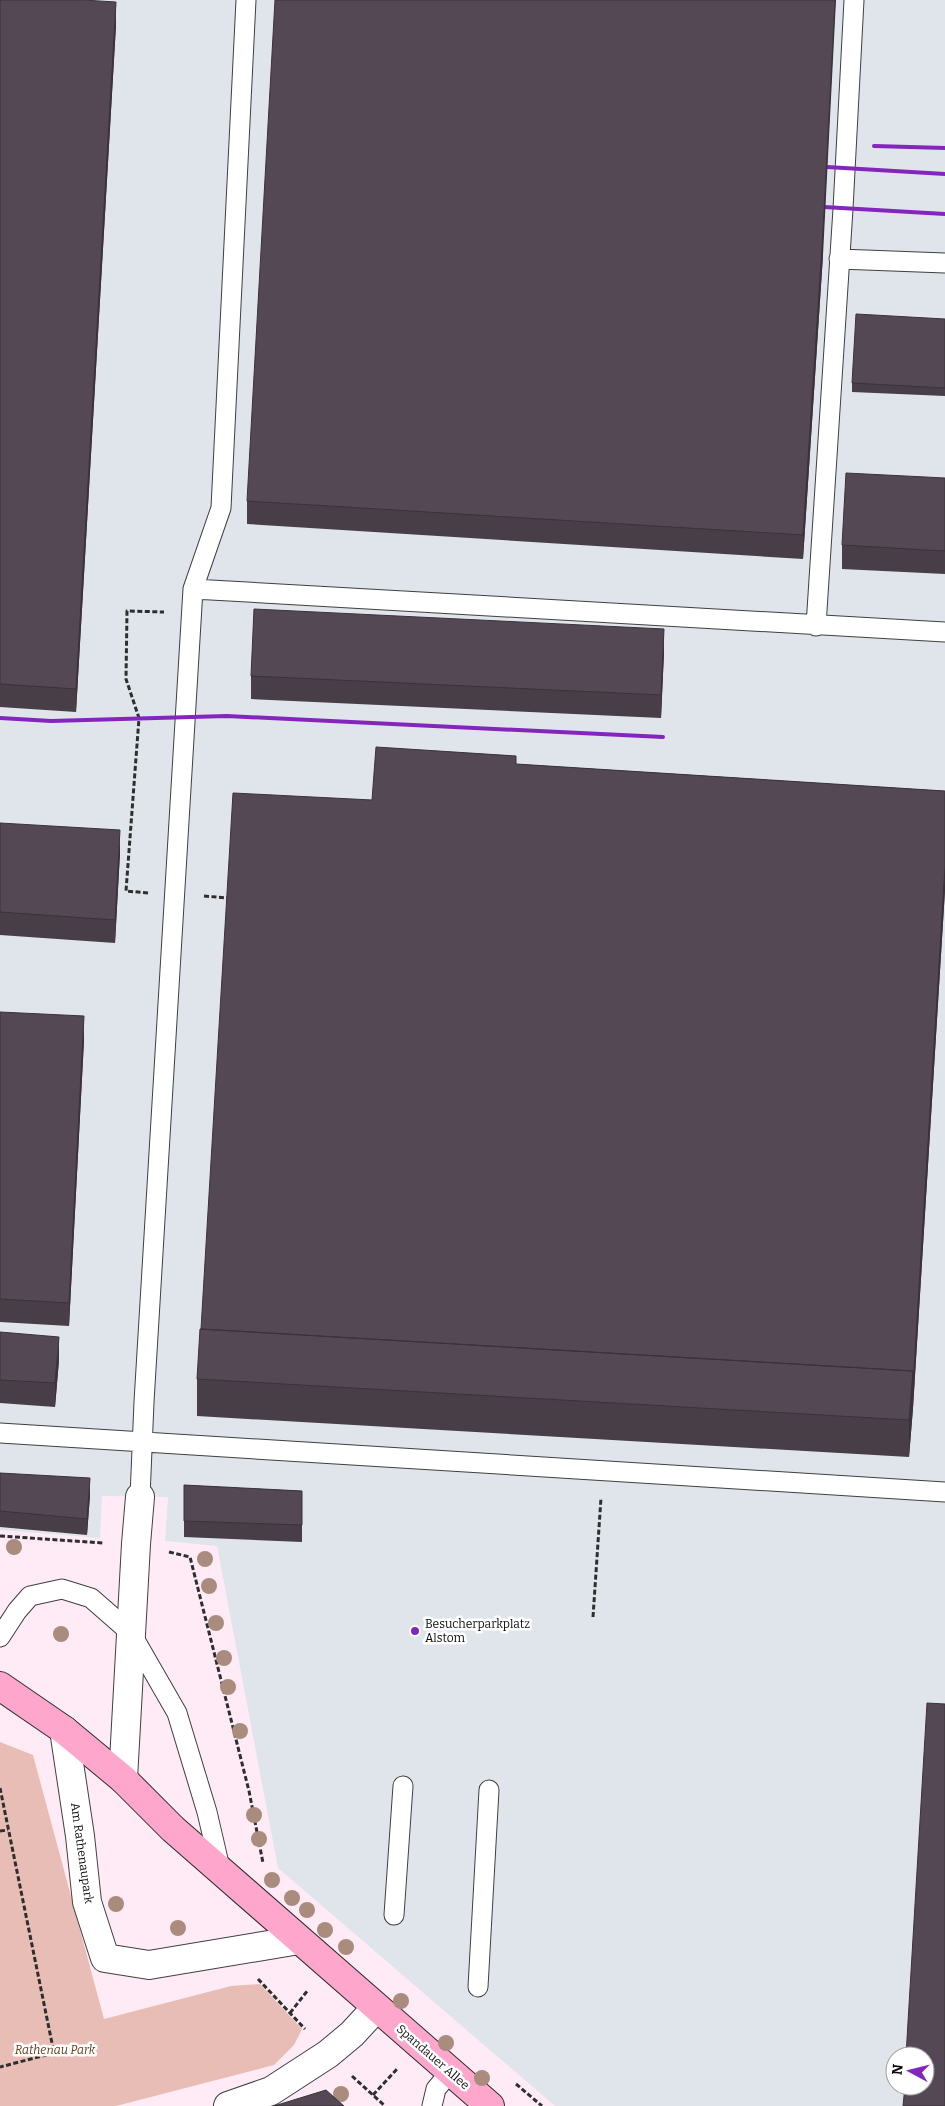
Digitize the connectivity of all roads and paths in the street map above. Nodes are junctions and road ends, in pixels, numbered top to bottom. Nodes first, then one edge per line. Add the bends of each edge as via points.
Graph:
1 (246, 0) edge
2 (854, 0) edge
3 (840, 259) junction
4 (945, 263) edge
5 (193, 589) junction
6 (191, 612) junction
7 (816, 626) junction
8 (945, 632) edge
9 (175, 894) junction
10 (228, 898) edge
11 (0, 1433) edge
12 (142, 1442) junction
13 (603, 1470) junction
14 (945, 1492) edge
15 (140, 1497) joint
16 (0, 1536) edge
17 (136, 1544) junction
18 (593, 1617) dead end
19 (131, 1632) junction
20 (0, 1637) edge
21 (0, 1686) edge
22 (64, 1730) junction
23 (123, 1779) junction
24 (403, 1786) dead end
25 (0, 1788) edge
26 (489, 1790) dead end
27 (8, 1830) junction
28 (0, 1831) edge
29 (220, 1868) junction
30 (264, 1871) dead end
31 (394, 1915) dead end
32 (299, 1940) junction
33 (478, 1987) dead end
34 (376, 2008) junction
35 (328, 2054) junction
36 (0, 2067) edge
37 (451, 2071) junction
38 (228, 2106) edge
39 (385, 2106) edge
40 (432, 2106) edge
41 (490, 2106) edge

1 - 5 lane via 221,508
2 - 3 lane
3 - 4 lane
3 - 7 lane
5 - 6 lane
5 - 7 lane
6 - 9 lane
6 - 9 path via 128,611 126,679 139,718 126,891
7 - 8 lane
9 - 10 path
9 - 12 lane
11 - 12 lane
12 - 13 lane
12 - 15 lane
13 - 14 lane
13 - 18 path
15 - 17 street
16 - 17 path
17 - 19 street
17 - 30 path via 190,1558 249,1792
19 - 20 lane via 91,1598 62,1589 30,1596
19 - 23 street
19 - 29 lane via 177,1713
21 - 22 main road
22 - 23 main road
22 - 32 street, Am Rathenaupark via 87,1902 105,1958 149,1965
23 - 29 main road via 173,1829
24 - 31 lane
25 - 27 path
26 - 33 lane
27 - 28 path
27 - 36 path via 54,2053
29 - 32 main road
32 - 34 main road
34 - 35 street
34 - 37 main road, Spandauer Allee
35 - 38 street via 272,2092
35 - 39 path
37 - 40 lane via 436,2089
37 - 41 main road, Spandauer Allee

